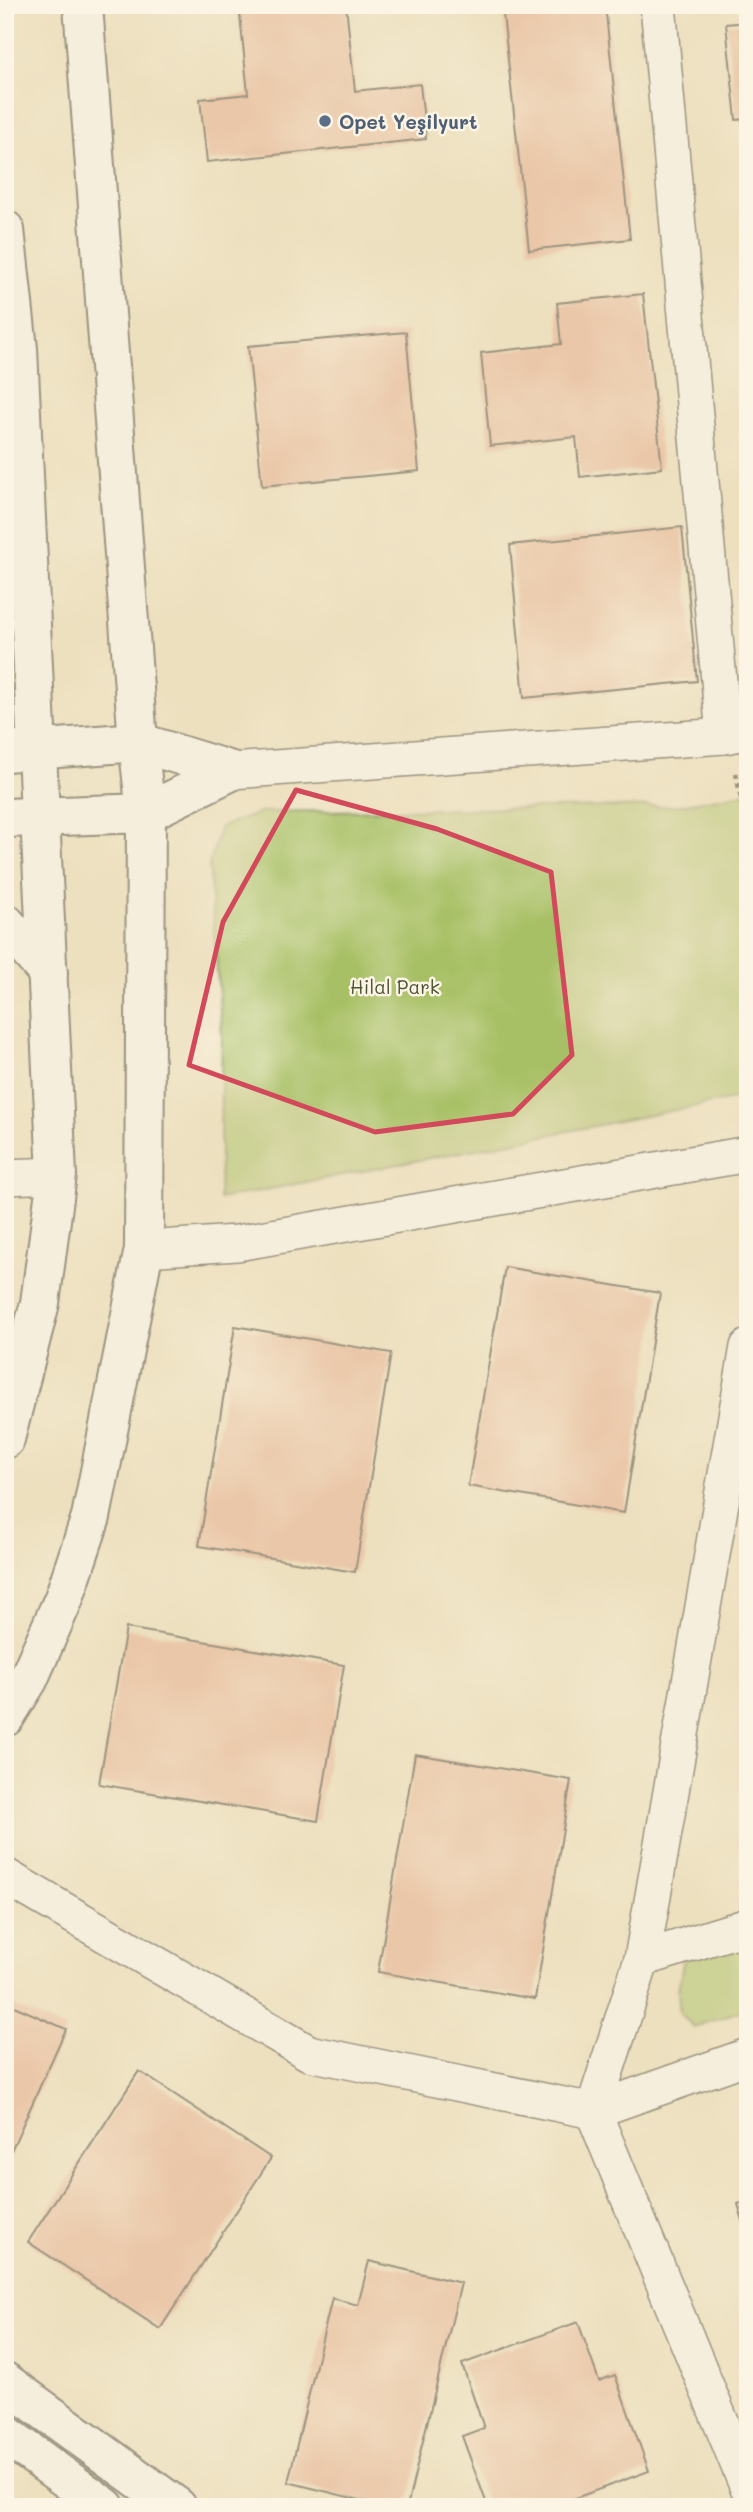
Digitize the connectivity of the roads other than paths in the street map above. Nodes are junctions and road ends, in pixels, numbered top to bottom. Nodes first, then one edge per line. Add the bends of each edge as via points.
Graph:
1 (83, 5) edge
2 (658, 5) edge
3 (5, 230) edge
4 (29, 595) junction
5 (5, 631) edge
6 (736, 734) edge
7 (138, 742) junction
8 (21, 750) edge
9 (231, 771) junction
10 (146, 813) junction
11 (23, 817) edge
12 (5, 923) edge
13 (48, 974) junction
14 (748, 1154) edge
15 (57, 1175) junction
16 (5, 1177) edge
17 (144, 1249) junction
18 (748, 1347) edge
19 (5, 1439) edge
20 (5, 1717) edge
21 (5, 1877) edge
22 (748, 1926) edge
23 (642, 1959) junction
24 (748, 2056) edge
25 (593, 2110) junction
26 (5, 2382) edge
27 (5, 2434) edge
28 (748, 2488) edge
29 (105, 2507) edge
30 (177, 2507) edge

1 - 7 main road
2 - 6 street
3 - 4 main road via 18,349
4 - 5 main road
4 - 8 main road
6 - 9 street
7 - 8 main road
7 - 9 main road
7 - 10 main road
8 - 11 main road
9 - 10 main road
10 - 11 main road
10 - 17 main road
11 - 13 main road
12 - 13 main road
13 - 15 main road
14 - 17 street via 237,1243
15 - 16 street
15 - 19 main road via 40,1303
17 - 20 main road via 91,1517 64,1598 28,1679
18 - 23 street
21 - 25 street via 309,2053
22 - 23 street
23 - 25 street
24 - 25 street
25 - 28 street
26 - 30 main road
27 - 29 main road

